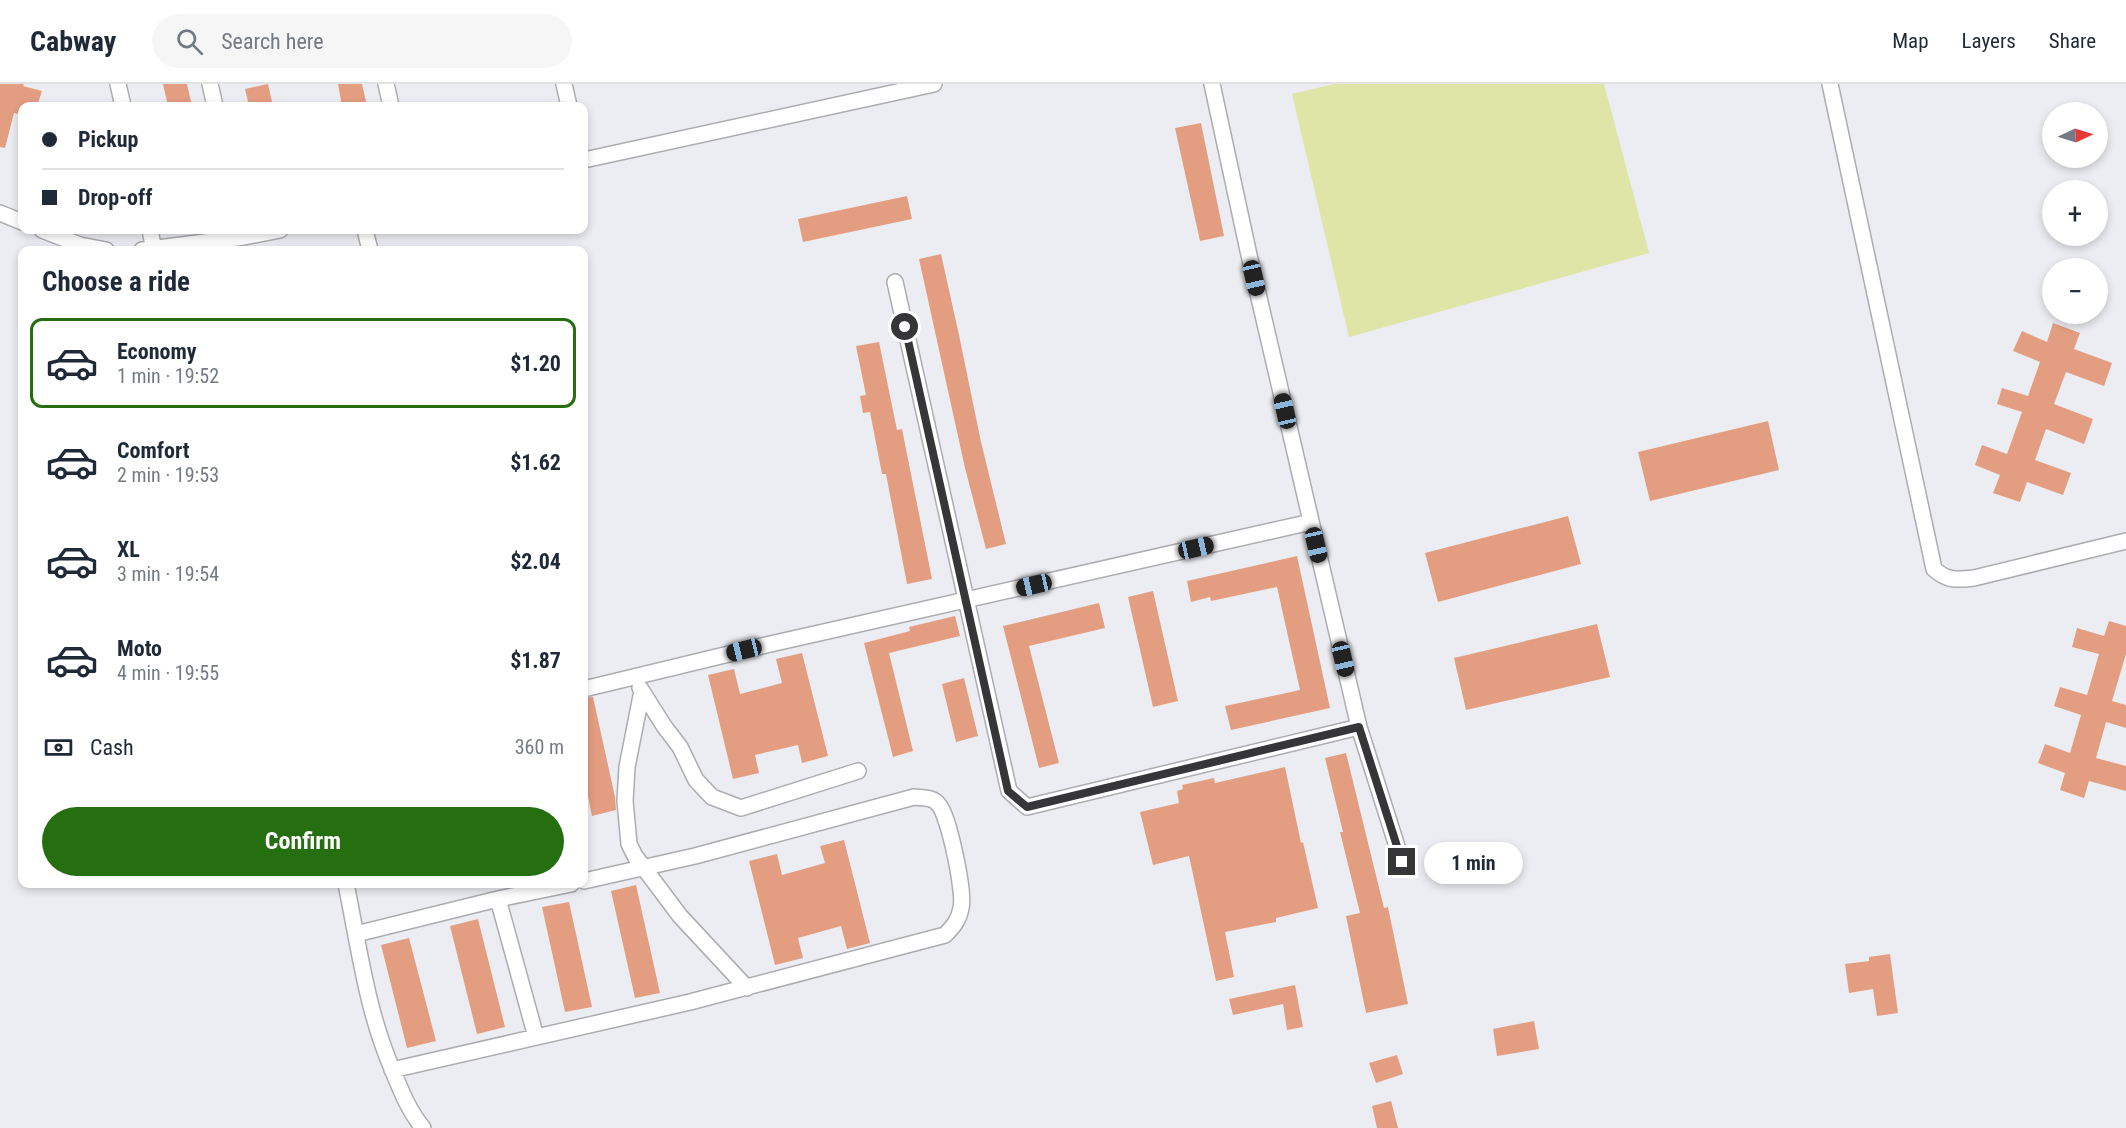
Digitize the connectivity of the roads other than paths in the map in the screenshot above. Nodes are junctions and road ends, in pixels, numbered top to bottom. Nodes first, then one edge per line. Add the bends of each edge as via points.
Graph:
1 (118, 84) edge
2 (210, 84) edge
3 (386, 84) edge
4 (564, 84) edge
5 (934, 84) edge
6 (1212, 84) edge
7 (1830, 84) edge
8 (122, 102) edge
9 (214, 102) edge
10 (390, 102) edge
11 (569, 102) edge
12 (588, 159) edge
13 (0, 213) edge
14 (18, 220) edge
15 (52, 234) edge
16 (264, 234) edge
17 (245, 239) edge
18 (85, 246) edge
19 (183, 246) edge
20 (895, 282) dead end
21 (1311, 522) junction
22 (2126, 541) edge
23 (965, 601) junction
24 (637, 684) junction
25 (588, 686) edge
26 (1359, 727) junction
27 (858, 771) dead end
28 (1402, 862) dead end
29 (644, 868) junction
30 (588, 880) edge
31 (347, 888) edge
32 (552, 888) edge
33 (498, 899) junction
34 (356, 934) junction
35 (747, 988) junction
36 (536, 1037) junction
37 (392, 1070) junction
38 (423, 1128) edge

1 - 8 street
2 - 9 street
3 - 10 street
4 - 11 street
5 - 12 street
6 - 21 street
7 - 22 street via 1935,569 1944,578 1974,578
13 - 14 street
15 - 18 street
16 - 17 street
17 - 19 street
20 - 23 street
21 - 23 street
21 - 26 street
23 - 24 street via 766,645
23 - 26 street via 1008,791 1027,807
24 - 25 street
24 - 27 street via 680,747 696,780 712,797 741,808
24 - 29 street via 625,801 629,844
26 - 28 street
29 - 30 street
29 - 35 street via 680,916
29 - 35 street via 914,797 931,798 940,806 963,893 956,925 945,935
31 - 34 street
32 - 33 street
33 - 34 street
33 - 36 street
34 - 37 street via 372,1013
35 - 36 street
36 - 37 street
37 - 38 street via 402,1096

